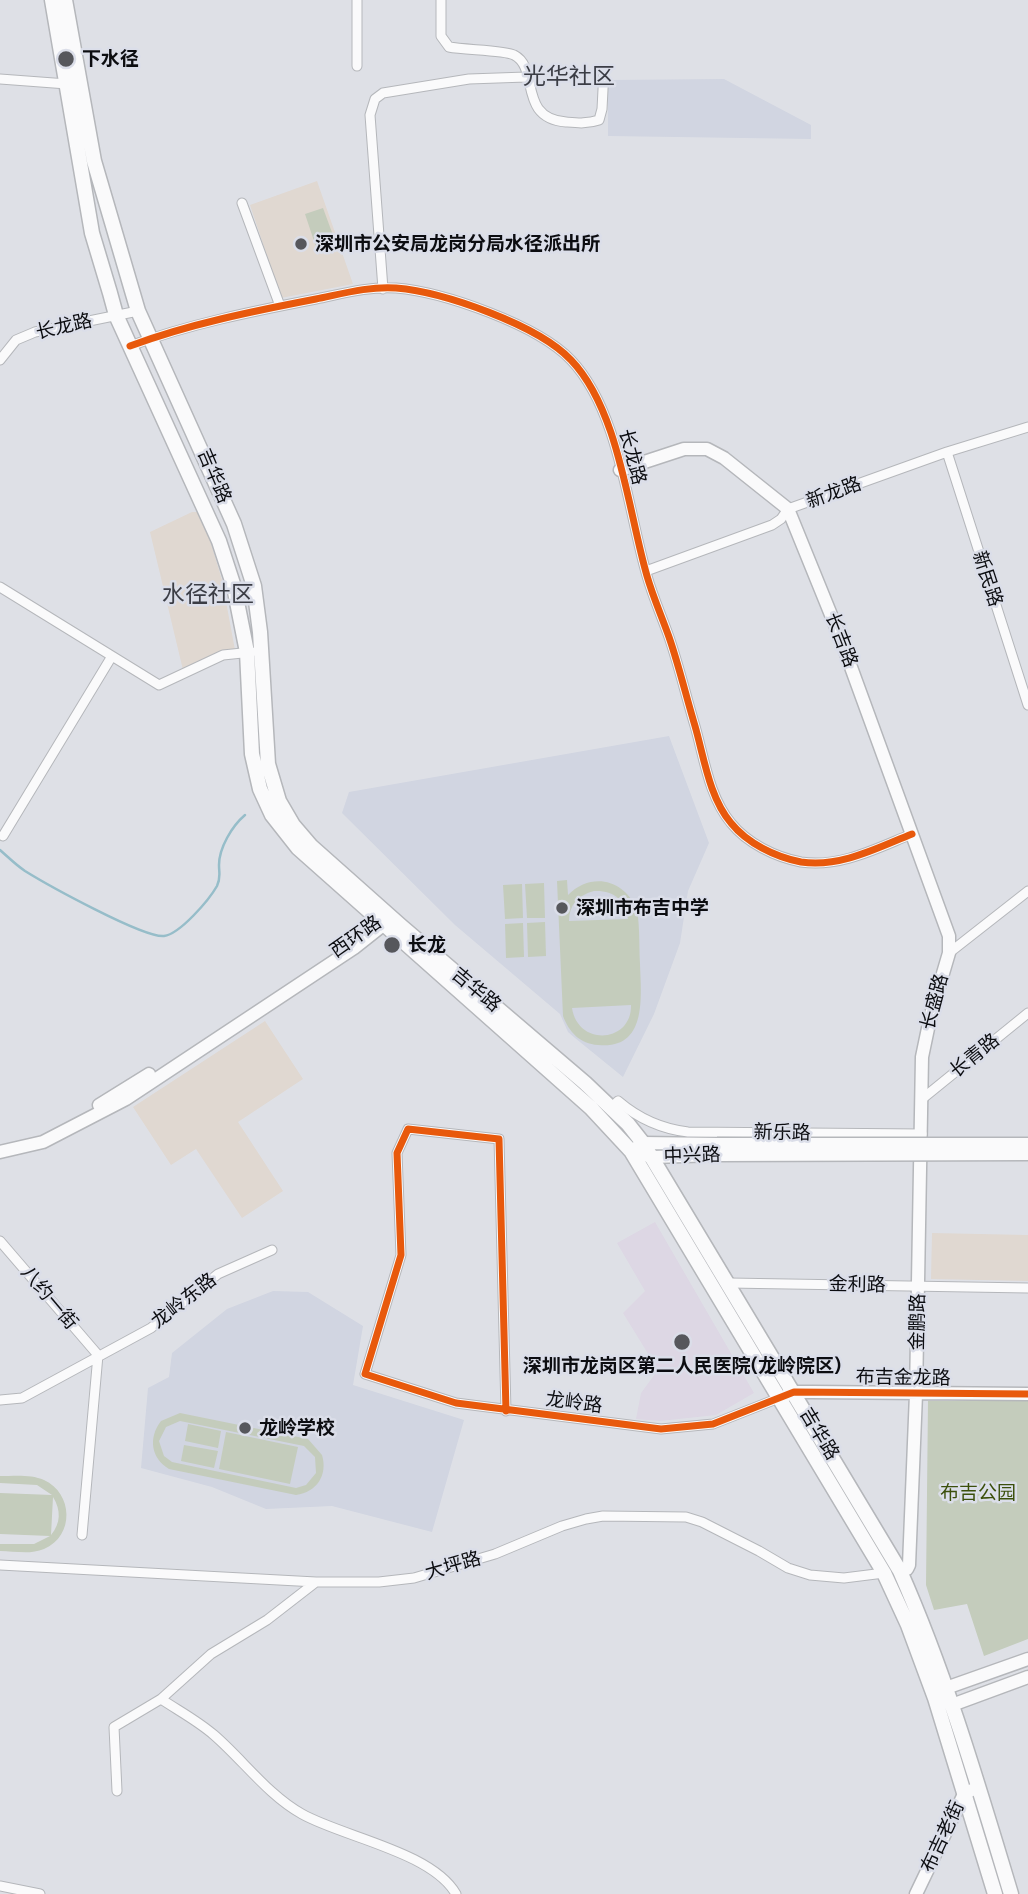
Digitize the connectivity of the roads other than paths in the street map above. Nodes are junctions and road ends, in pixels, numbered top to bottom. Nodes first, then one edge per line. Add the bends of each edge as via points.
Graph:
1 (52, 0) edge
2 (65, 0) edge
3 (357, 0) edge
4 (441, 0) edge
5 (357, 66) dead end
6 (604, 70) dead end
7 (526, 77) junction
8 (0, 79) edge
9 (67, 83) junction
10 (242, 203) dead end
11 (383, 289) junction
12 (280, 306) junction
13 (138, 311) junction
14 (116, 315) junction
15 (151, 338) junction
16 (130, 346) junction
17 (0, 360) edge
18 (1028, 427) edge
19 (947, 452) junction
20 (621, 470) junction
21 (788, 509) junction
22 (646, 571) junction
23 (0, 587) edge
24 (254, 652) junction
25 (112, 656) junction
26 (1028, 705) edge
27 (912, 834) junction
28 (3, 835) dead end
29 (1028, 891) edge
30 (382, 920) junction
31 (949, 953) junction
32 (1028, 1013) edge
33 (922, 1099) junction
34 (611, 1108) junction
35 (922, 1143) junction
36 (1028, 1144) edge
37 (0, 1145) edge
38 (637, 1147) junction
39 (717, 1150) junction
40 (0, 1152) edge
41 (1028, 1153) edge
42 (652, 1157) junction
43 (0, 1241) edge
44 (272, 1250) dead end
45 (729, 1283) junction
46 (919, 1286) junction
47 (1028, 1288) edge
48 (98, 1355) junction
49 (794, 1392) junction
50 (916, 1394) junction
51 (1028, 1394) edge
52 (779, 1398) junction
53 (0, 1400) edge
54 (506, 1410) junction
55 (82, 1535) dead end
56 (0, 1565) edge
57 (900, 1571) junction
58 (884, 1573) junction
59 (316, 1582) junction
60 (1028, 1659) edge
61 (1028, 1676) edge
62 (946, 1688) junction
63 (161, 1699) junction
64 (952, 1705) junction
65 (978, 1787) junction
66 (117, 1791) dead end
67 (964, 1794) junction
68 (4, 1889) edge
69 (40, 1894) edge
70 (456, 1894) edge
71 (916, 1894) edge
72 (995, 1894) edge
73 (1011, 1894) edge

1 - 9 main road, 吉华路
2 - 13 main road, 吉华路 via 94,161
3 - 5 street
4 - 7 street via 441,36 449,47 512,54 522,62
6 - 7 street via 603,109 599,120 589,124 545,116
7 - 11 street via 469,79 383,93 375,99 370,115
8 - 9 street
9 - 14 main road, 吉华路 via 92,233
10 - 12 street
11 - 12 street, 长龙路
11 - 20 street, 长龙路 via 464,302 554,346 571,359 593,389
12 - 15 street, 长龙路
13 - 14 street, 长龙路
13 - 15 main road, 吉华路
14 - 16 main road, 吉华路
14 - 17 street, 长龙路 via 35,332 16,340
15 - 16 street, 长龙路
15 - 24 main road, 吉华路 via 234,524 254,586
16 - 24 main road, 吉华路 via 219,541
18 - 19 street, 新龙路
19 - 21 street, 新龙路
19 - 26 street, 新民路
20 - 21 main road, 长吉路 via 684,449 707,449 724,457
20 - 22 street, 长龙路
21 - 22 street, 新龙路 via 772,525
21 - 27 main road, 长吉路
22 - 27 street, 长龙路 via 716,798 731,823 752,843 801,862 836,862
23 - 25 street
24 - 25 street via 223,655 159,685
24 - 30 main road, 吉华路 via 252,754 272,815 298,848
25 - 28 street
27 - 31 main road, 长吉路 via 949,936
29 - 31 street, 长盛路
30 - 34 main road, 吉华路
30 - 37 main road, 西环路 via 120,1092 62,1126
30 - 38 main road, 吉华路
30 - 40 main road, 西环路 via 354,948 126,1099 43,1142
31 - 33 main road, 长盛路 via 922,1057
32 - 33 street, 长青路
33 - 35 main road, 长盛路
34 - 35 street, 新乐路 via 618,1101 663,1128 688,1132
34 - 38 main road, 吉华路
35 - 36 street
35 - 41 street
35 - 46 main road, 金鹏路
36 - 39 main road, 中兴路, bridge
38 - 39 main road, 中兴路
38 - 42 main road, 吉华路
38 - 52 main road, 吉华路
39 - 41 main road, 中兴路, bridge
39 - 42 main road, 中兴路
42 - 45 main road, 吉华路
43 - 48 street, 八约一街
44 - 48 street, 龙岭东路 via 218,1273 150,1328
45 - 46 street, 金利路
45 - 49 main road, 吉华路
46 - 47 street, 金利路
46 - 50 main road, 金鹏路
48 - 53 street, 龙岭东路 via 22,1398
48 - 55 street
49 - 50 main road, 布吉金龙路
49 - 52 main road, 布吉金龙路
49 - 57 main road, 吉华路
50 - 51 main road, 布吉金龙路
50 - 57 main road, 金鹏路 via 909,1565
52 - 54 street, 龙岭路 via 713,1424 661,1429
52 - 58 main road, 吉华路
54 - 54 street, 龙岭路 via 499,1139 408,1129 397,1153 401,1255 365,1374 456,1403
56 - 59 street, 大坪路
57 - 62 main road, 吉华路
58 - 59 street, 大坪路 via 844,1578 810,1575 686,1517 603,1516 562,1525 495,1554 414,1577
58 - 67 main road, 吉华路 via 935,1698
59 - 63 street via 267,1620 211,1654
60 - 62 main road
61 - 64 main road
62 - 64 main road, 吉华路
63 - 66 street via 114,1727
63 - 70 street via 214,1735 281,1800 302,1814 384,1846 437,1873
64 - 65 main road, 吉华路
65 - 67 main road, 布吉老街
65 - 73 main road, 吉华路
67 - 71 main road, 布吉老街
67 - 72 main road, 吉华路
68 - 69 street

